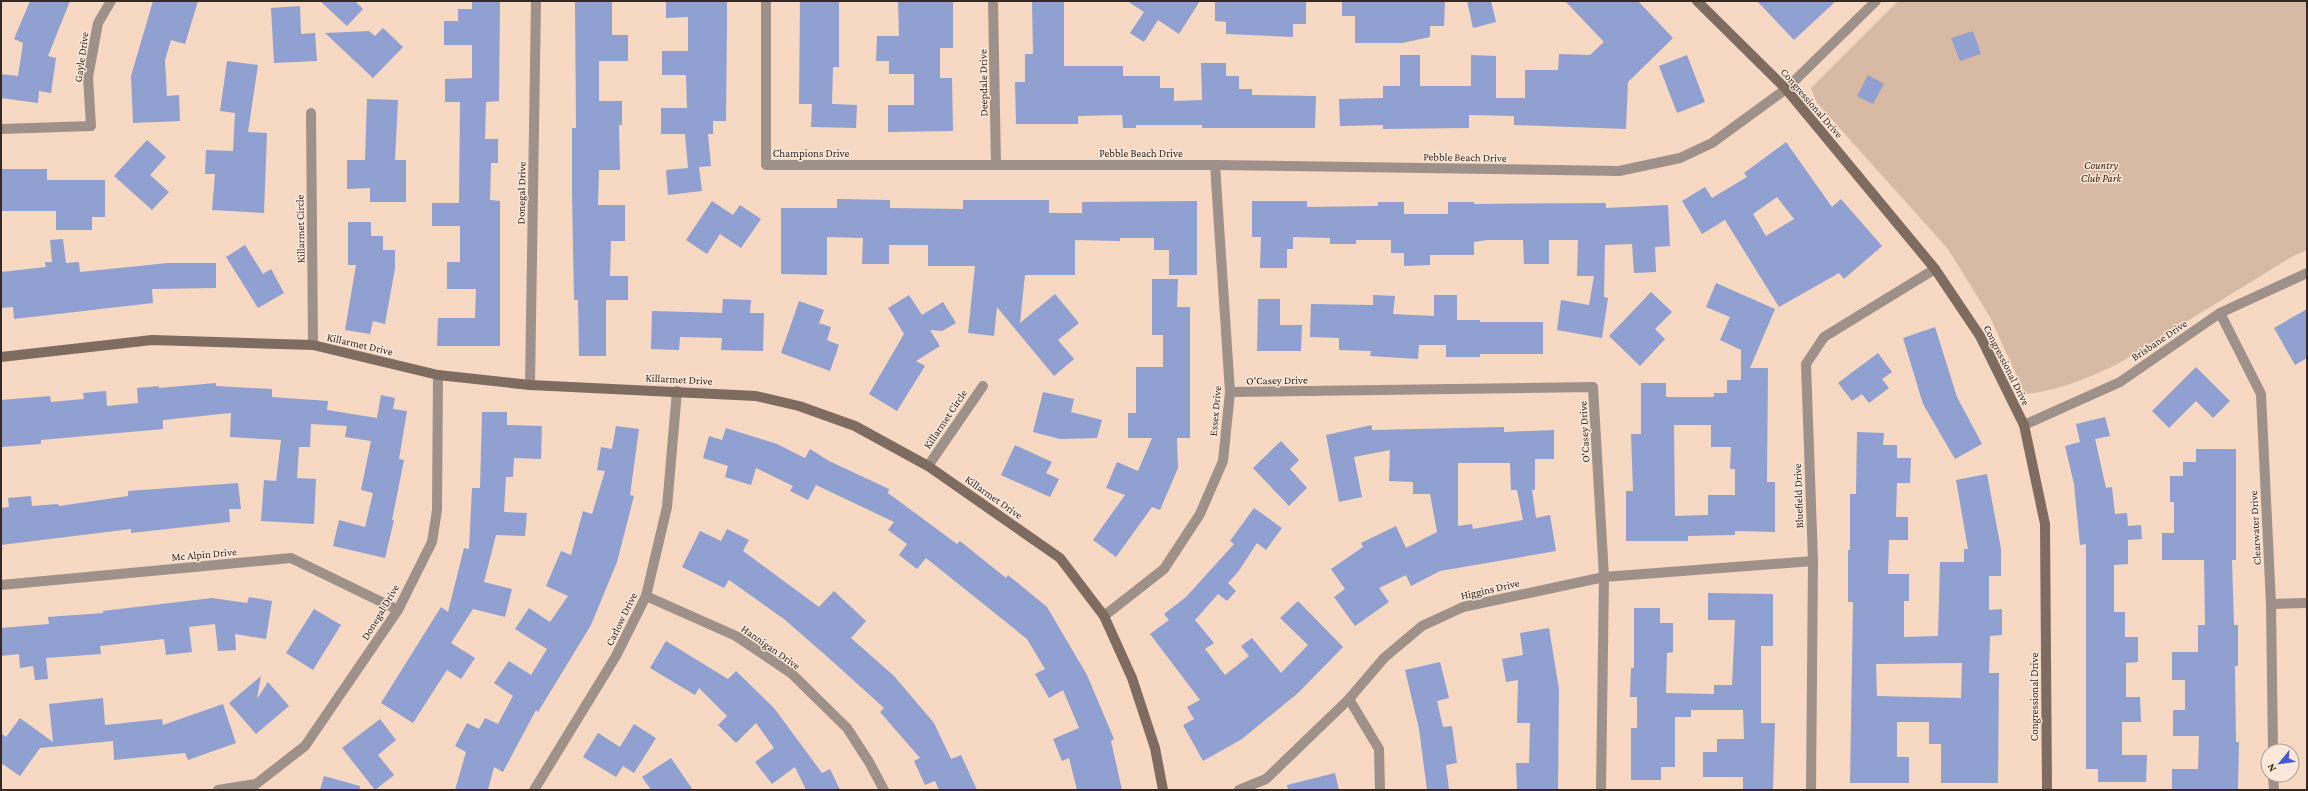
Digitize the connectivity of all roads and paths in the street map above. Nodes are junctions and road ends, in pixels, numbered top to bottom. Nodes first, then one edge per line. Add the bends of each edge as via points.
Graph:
1 (110, 1) edge
2 (536, 1) edge
3 (766, 1) edge
4 (993, 1) edge
5 (1697, 1) edge
6 (1876, 1) edge
7 (1786, 89) junction
8 (311, 113) dead end
9 (1, 129) edge
10 (996, 165) junction
11 (1216, 165) junction
12 (1935, 269) junction
13 (2307, 273) edge
14 (2220, 313) junction
15 (313, 345) junction
16 (1, 357) edge
17 (438, 375) junction
18 (530, 385) junction
19 (983, 386) dead end
20 (677, 391) junction
21 (1230, 392) junction
22 (2024, 425) junction
23 (928, 466) junction
24 (1813, 561) junction
25 (1604, 577) junction
26 (1, 585) edge
27 (646, 596) junction
28 (2307, 603) edge
29 (2271, 604) junction
30 (398, 610) junction
31 (1104, 616) junction
32 (1348, 699) junction
33 (2273, 743) edge
34 (257, 787) edge
35 (535, 789) edge
36 (218, 790) edge
37 (884, 790) edge
38 (1163, 790) edge
39 (1239, 790) edge
40 (1380, 790) edge
41 (1602, 790) edge
42 (1810, 790) edge
43 (2047, 790) edge

1 - 9 street, Gayle Drive via 98,23 88,77 91,126
2 - 18 street, Donegal Drive
3 - 10 street, Champions Drive via 766,165
4 - 10 street, Deepdale Drive
5 - 7 street, Congressional Drive
6 - 7 street, Pebble Beach Drive
7 - 11 street, Pebble Beach Drive via 1712,143 1680,158 1619,171
7 - 12 street, Congressional Drive
8 - 15 street, Killarmet Circle
10 - 11 street, Pebble Beach Drive
11 - 21 street, Essex Drive
12 - 22 street, Congressional Drive via 1980,336
12 - 24 street, Bluefield Drive via 1824,337 1806,364
13 - 14 street, Brisbane Drive
14 - 22 street, Brisbane Drive via 2120,382
14 - 29 street, Clearwater Drive via 2261,394
15 - 16 street, Killarmet Drive via 152,340
15 - 17 street, Killarmet Drive
17 - 18 street, Killarmet Drive
17 - 30 street, Donegal Drive via 437,510 432,542
18 - 20 street, Killarmet Drive
19 - 23 street, Killarmet Circle
20 - 23 street, Killarmet Drive via 756,396 799,406 855,426
20 - 27 street, Carlow Drive via 667,507
21 - 25 street, O'Casey Drive via 1593,387
21 - 31 street, Essex Drive via 1223,461 1200,514 1164,569
22 - 43 street, Congressional Drive via 2045,524
23 - 31 street, Killarmet Drive via 1060,558
24 - 25 street, Higgins Drive
24 - 42 street, Bluefield Drive
25 - 32 street, Higgins Drive via 1463,607 1449,613 1422,626 1384,658
25 - 41 street, O'Casey Drive
26 - 30 street, Mc Alpin Drive via 291,558
27 - 35 street, Carlow Drive via 616,656
27 - 37 street, Hannigan Drive via 736,636 791,673 847,728
28 - 29 street
29 - 33 street, Clearwater Drive
30 - 34 street, Donegal Drive via 305,746
31 - 38 street, Killarmet Drive via 1132,678 1155,748
32 - 39 street, Higgins Drive via 1266,779
32 - 40 street via 1379,749
34 - 36 street, Donegal Drive

